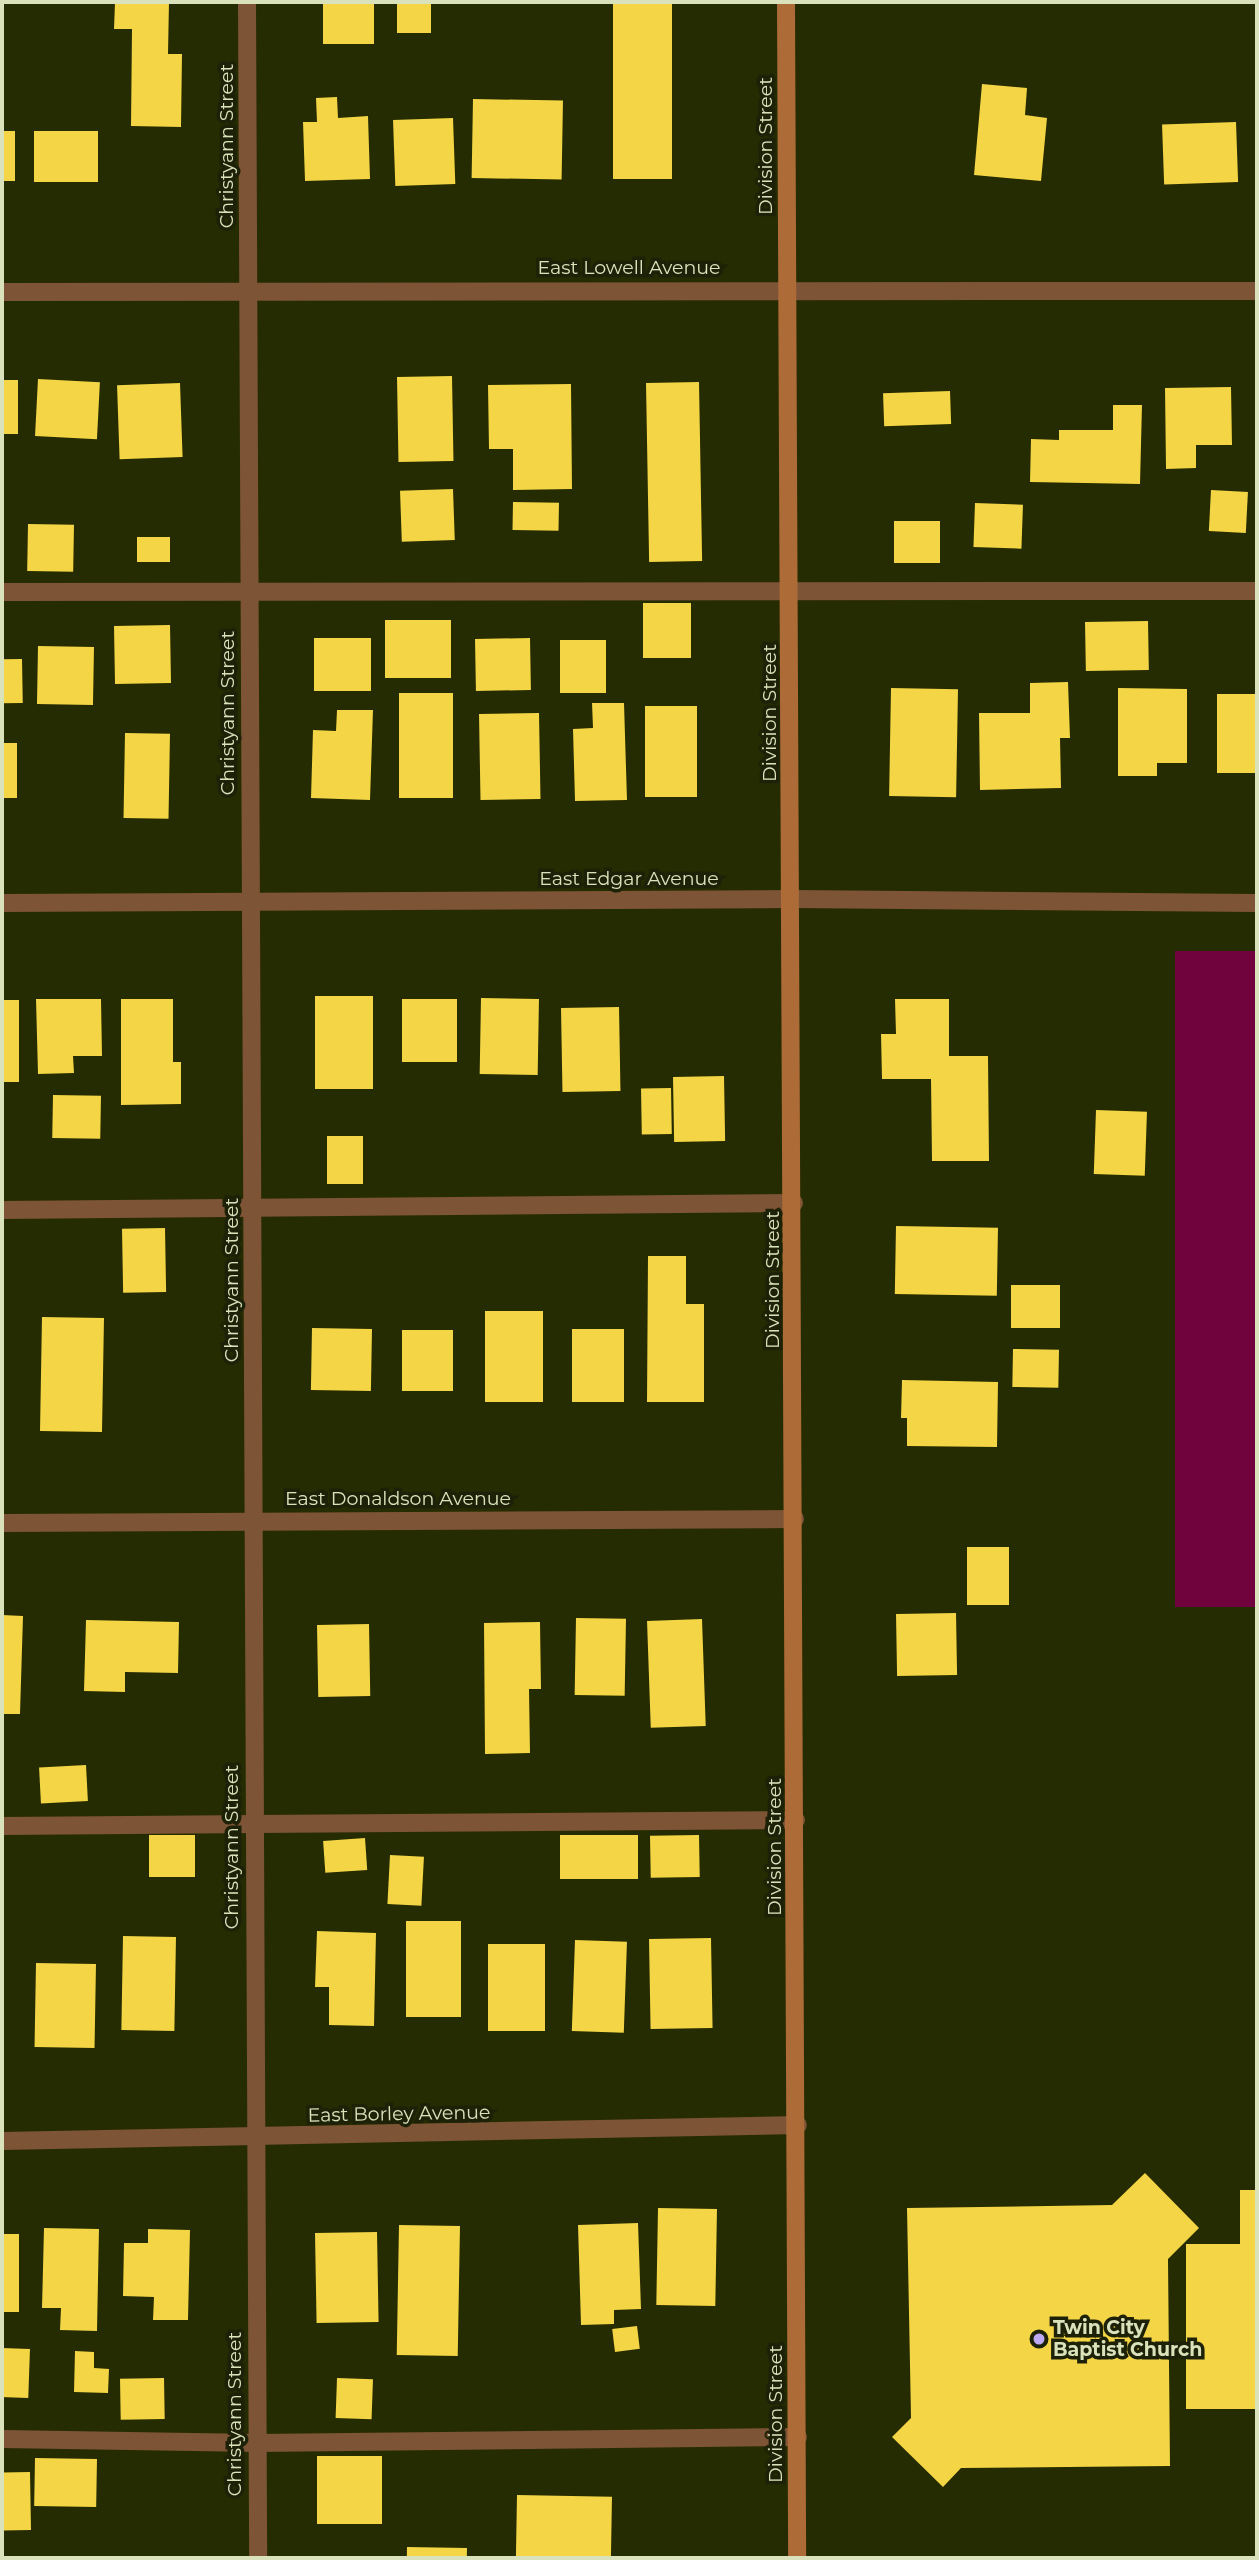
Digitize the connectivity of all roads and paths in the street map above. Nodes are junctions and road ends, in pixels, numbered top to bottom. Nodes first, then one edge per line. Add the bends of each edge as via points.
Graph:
1 (247, 2) edge
2 (786, 2) edge
3 (788, 288) junction
4 (248, 290) junction
5 (1257, 291) edge
6 (2, 292) edge
7 (249, 590) junction
8 (1257, 591) edge
9 (2, 592) edge
10 (790, 593) junction
11 (792, 899) junction
12 (250, 901) junction
13 (2, 903) edge
14 (1257, 903) edge
15 (794, 1203) junction
16 (253, 1208) junction
17 (2, 1210) edge
18 (795, 1519) junction
19 (253, 1521) junction
20 (2, 1523) edge
21 (253, 1821) junction
22 (796, 1821) junction
23 (2, 1826) edge
24 (798, 2126) junction
25 (254, 2139) junction
26 (2, 2141) edge
27 (798, 2437) junction
28 (2, 2439) edge
29 (257, 2443) junction
30 (258, 2558) edge
31 (797, 2558) edge

1 - 4 street, Christyann Street
2 - 3 street, Division Street
3 - 4 street, East Lowell Avenue
3 - 5 street, East Lowell Avenue
3 - 10 street, Division Street
4 - 6 street, East Lowell Avenue
4 - 7 street, Christyann Street
7 - 9 street
7 - 10 street
7 - 12 street, Christyann Street
8 - 10 street
10 - 11 street, Division Street
11 - 12 street, East Edgar Avenue
11 - 14 street, East Edgar Avenue
11 - 15 street, Division Street
12 - 13 street, East Edgar Avenue
12 - 16 street, Christyann Street
15 - 16 street
15 - 18 street, Division Street
16 - 17 street
16 - 19 street, Christyann Street
18 - 19 street, East Donaldson Avenue
18 - 22 street, Division Street
19 - 20 street, East Donaldson Avenue
19 - 21 street, Christyann Street
21 - 22 street
21 - 23 street
21 - 25 street, Christyann Street
22 - 24 street, Division Street
24 - 25 street, East Borley Avenue
24 - 27 street, Division Street
25 - 26 street, East Borley Avenue
25 - 29 street, Christyann Street
27 - 29 street
27 - 31 street, Division Street
28 - 29 street
29 - 30 street, Christyann Street

